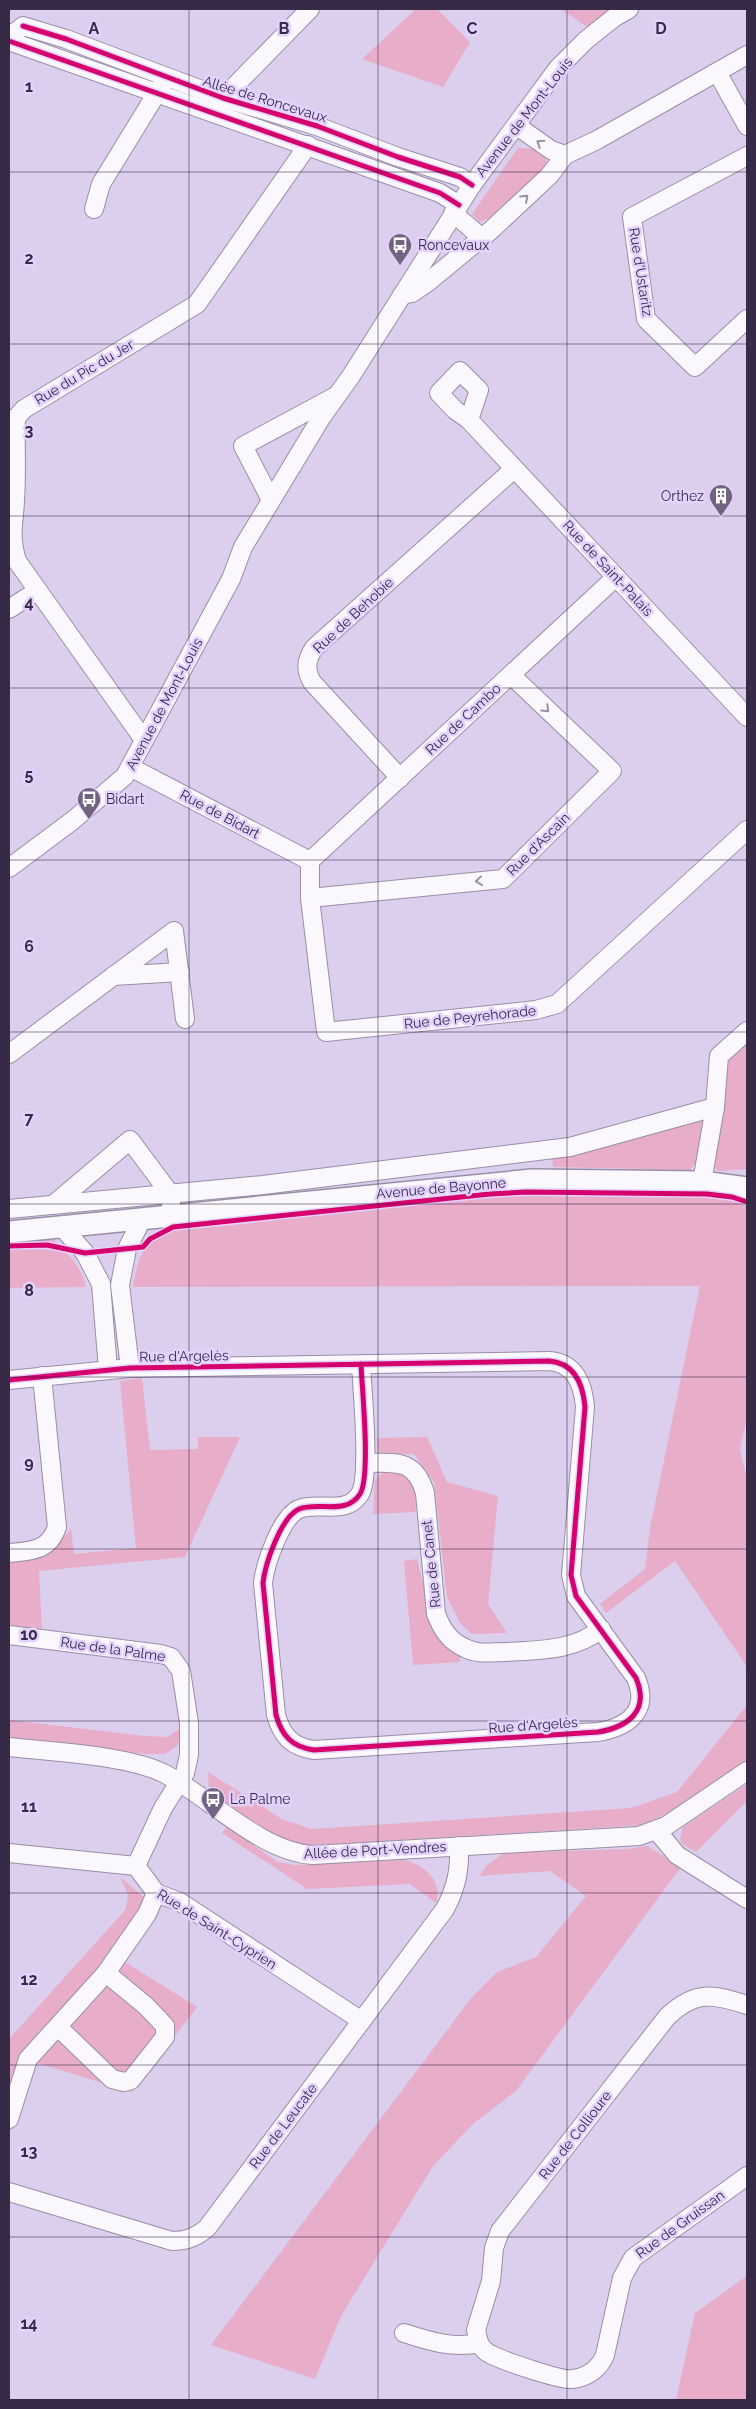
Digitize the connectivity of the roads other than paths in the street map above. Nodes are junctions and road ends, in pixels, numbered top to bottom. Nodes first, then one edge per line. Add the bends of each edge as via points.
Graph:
1 (310, 9) edge
2 (630, 9) edge
3 (9, 36) edge
4 (9, 41) edge
5 (747, 55) edge
6 (717, 72) junction
7 (162, 86) junction
8 (223, 98) junction
9 (517, 126) junction
10 (747, 126) edge
11 (308, 145) junction
12 (565, 155) junction
13 (747, 156) edge
14 (472, 184) junction
15 (94, 209) dead end
16 (456, 209) junction
17 (485, 234) junction
18 (402, 294) junction
19 (747, 319) edge
20 (339, 394) junction
21 (469, 420) dead end
22 (12, 437) edge
23 (514, 469) junction
24 (271, 500) junction
25 (13, 557) edge
26 (616, 577) junction
27 (37, 591) junction
28 (9, 609) edge
29 (511, 675) junction
30 (747, 716) edge
31 (144, 740) junction
32 (130, 767) junction
33 (400, 778) junction
34 (747, 830) edge
35 (310, 862) junction
36 (9, 868) edge
37 (310, 898) junction
38 (180, 972) junction
39 (113, 976) junction
40 (185, 1019) dead end
41 (747, 1031) edge
42 (9, 1054) edge
43 (715, 1107) junction
44 (702, 1182) junction
45 (747, 1188) edge
46 (53, 1205) junction
47 (171, 1205) junction
48 (9, 1210) edge
49 (142, 1219) junction
50 (62, 1227) junction
51 (9, 1232) edge
52 (361, 1364) junction
53 (130, 1368) junction
54 (108, 1370) junction
55 (42, 1376) junction
56 (9, 1380) edge
57 (365, 1463) junction
58 (9, 1553) edge
59 (601, 1629) junction
60 (9, 1635) edge
61 (9, 1747) edge
62 (747, 1771) edge
63 (180, 1782) junction
64 (657, 1831) junction
65 (459, 1846) junction
66 (9, 1853) edge
67 (136, 1866) junction
68 (156, 1893) junction
69 (747, 1899) edge
70 (106, 1972) junction
71 (747, 2005) edge
72 (362, 2021) junction
73 (58, 2027) junction
74 (9, 2119) edge
75 (747, 2176) edge
76 (9, 2192) edge
77 (404, 2333) dead end
78 (479, 2343) junction

1 - 8 street
2 - 9 street, Avenue de Mont-Louis via 614,17 558,68
3 - 7 street, Allée de Roncevaux via 23,26 66,39
4 - 7 street, Allée de Roncevaux
5 - 6 street
6 - 10 street
6 - 12 street
7 - 8 street, Allée de Roncevaux
7 - 11 street, Allée de Roncevaux
7 - 15 street via 101,184
8 - 14 street, Allée de Roncevaux via 317,126
12 -> 9 street via 551,150
9 - 14 street, Avenue de Mont-Louis
11 - 16 street, Allée de Roncevaux via 440,193
11 - 22 street, Rue du Pic du Jer via 197,304 24,409 16,418
17 -> 12 street via 549,176
13 - 19 street, Rue d'Ustaritz via 632,217 646,319 695,367
14 - 16 street, Avenue de Mont-Louis
16 - 17 street, Allée de Roncevaux
16 - 18 street, Avenue de Mont-Louis
17 - 18 street via 428,282 412,293
18 - 20 street, Avenue de Mont-Louis
20 - 24 street, Avenue de Mont-Louis
20 - 24 street, Avenue de Mont-Louis via 243,446
21 - 23 street, Rue de Saint-Palais
22 - 25 street, Rue du Pic du Jer
23 - 26 street, Rue de Saint-Palais
23 - 33 street, Rue de Behobie via 314,648 308,659 306,671 312,682
24 - 31 street, Avenue de Mont-Louis via 243,547 231,579
25 - 27 street, Rue du Pic du Jer
26 - 29 street, Rue de Cambo
26 - 30 street, Rue de Saint-Palais
27 - 28 street
27 - 31 street, Rue du Pic du Jer
29 - 33 street, Rue de Cambo
29 -> 37 street, Rue d'Ascain via 612,771 503,879
31 - 32 street, Avenue de Mont-Louis
32 - 35 street, Rue de Bidart
32 - 36 street, Avenue de Mont-Louis via 125,776 98,800
33 - 35 street, Rue de Cambo
34 - 37 street, Rue de Peyrehorade via 558,1004 536,1010 326,1032
35 - 37 street, Rue de Peyrehorade
38 - 39 street
38 - 39 street via 174,931
38 - 40 street
39 - 42 street
41 - 43 street via 720,1056
43 - 44 street
43 - 47 street, Avenue de Bayonne via 570,1147
44 - 45 street, Avenue de Bayonne
44 - 47 street, Avenue de Bayonne via 532,1180
46 - 47 street, Avenue de Bayonne
46 - 47 street via 130,1140
46 - 48 street, Avenue de Bayonne
47 - 49 street, Avenue de Bayonne
49 - 50 street, Avenue de Bayonne
49 - 53 street, Rue d'Argelès via 127,1249 120,1285
50 - 51 street, Avenue de Bayonne
50 - 54 street via 86,1253 101,1284
52 - 53 street, Rue d'Argelès
52 - 57 street, Rue d'Argelès
52 - 59 street, Rue d'Argelès via 549,1361 572,1370 582,1387 585,1406 571,1576 576,1596
53 - 54 street, Rue d'Argelès
54 - 55 street, Rue d'Argelès
55 - 56 street, Rue d'Argelès
55 - 58 street via 58,1527 47,1545 37,1550
57 - 59 street, Rue de Canet via 405,1464 422,1482 436,1614 445,1632 458,1645 476,1653 549,1650 583,1641
57 - 59 street, Rue d'Argelès via 363,1487 355,1500 341,1506 300,1509 290,1516 264,1575 276,1714 283,1733 295,1746 314,1750 598,1732 620,1727 636,1713 640,1687
60 - 63 street, Rue de la Palme via 172,1657 181,1671 189,1723 188,1761
61 - 63 street, Allée de Port-Vendres via 137,1764 165,1773
62 - 64 street, Allée de Port-Vendres
63 - 65 street, Allée de Port-Vendres via 278,1847 299,1854
63 - 67 street, Rue de la Palme via 163,1808
64 - 65 street, Allée de Port-Vendres via 609,1839
64 - 69 street via 677,1855
65 - 72 street, Rue de Leucate via 458,1877 445,1909
66 - 67 street
67 - 68 street, Rue de Saint-Cyprien
68 - 70 street via 147,1914
68 - 72 street, Rue de Saint-Cyprien via 180,1902
70 - 73 street
70 - 73 street via 160,2020 166,2032 131,2080 112,2079
71 - 78 street, Rue de Collioure via 712,1995 688,2001 667,2017 500,2231 494,2248 492,2281 476,2330
72 - 76 street, Rue de Leucate via 199,2235 172,2241
73 - 74 street via 28,2059
75 - 78 street, Rue de Gruissan via 633,2258 622,2278 606,2355 592,2372 567,2380 495,2357 482,2349
77 - 78 street via 448,2345

